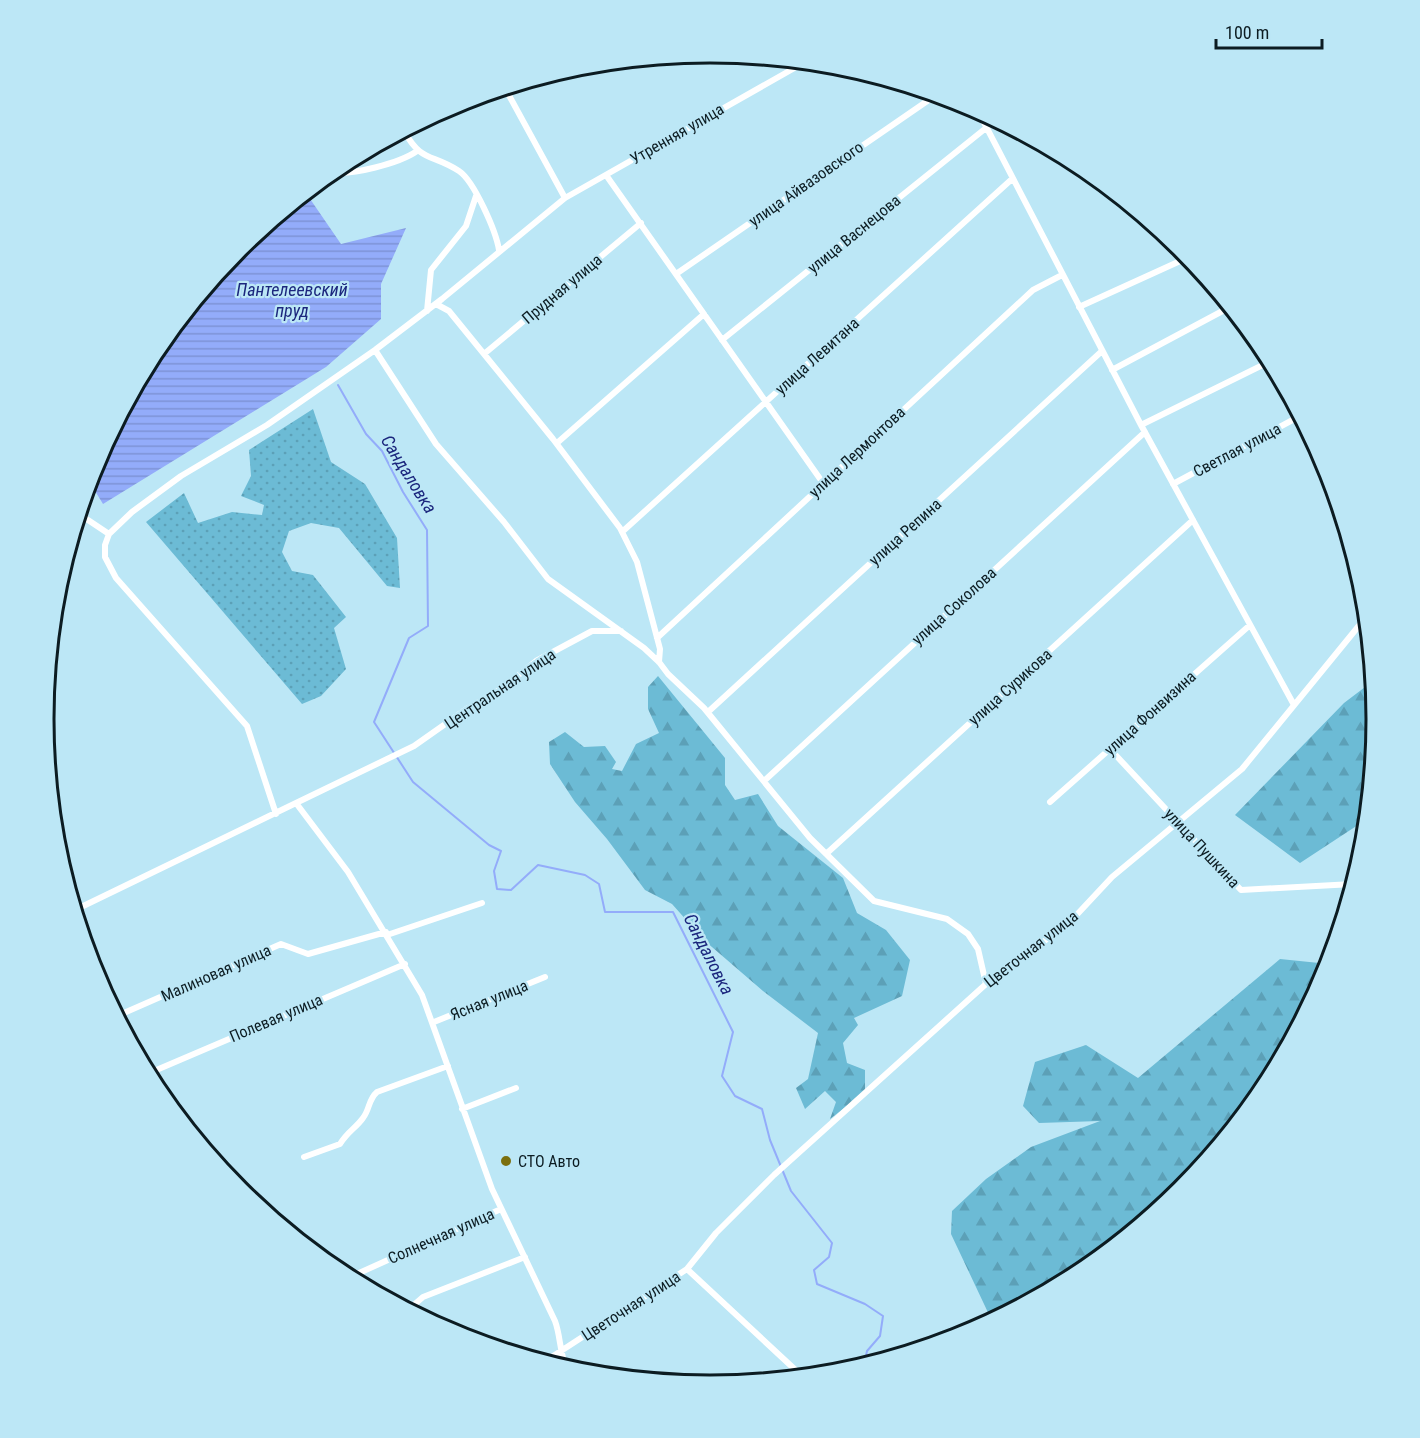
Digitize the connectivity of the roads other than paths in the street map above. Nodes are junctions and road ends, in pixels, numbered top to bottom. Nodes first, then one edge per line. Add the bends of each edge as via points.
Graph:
1 (793, 69) edge
2 (509, 95) edge
3 (927, 100) edge
4 (984, 124) edge
5 (986, 128) junction
6 (408, 137) edge
7 (417, 152) junction
8 (353, 169) edge
9 (606, 175) junction
10 (1012, 179) junction
11 (476, 196) junction
12 (565, 198) junction
13 (640, 223) junction
14 (499, 250) junction
15 (1180, 261) edge
16 (676, 274) junction
17 (1062, 275) junction
18 (436, 304) junction
19 (1079, 307) junction
20 (427, 311) junction
21 (1223, 312) edge
22 (704, 314) junction
23 (722, 339) junction
24 (375, 350) junction
25 (1102, 351) junction
26 (484, 354) junction
27 (1261, 365) edge
28 (1112, 370) junction
29 (766, 402) junction
30 (1293, 420) edge
31 (1141, 424) junction
32 (1145, 432) junction
33 (557, 443) junction
34 (823, 483) junction
35 (1173, 484) junction
36 (86, 518) edge
37 (1193, 520) junction
38 (622, 532) junction
39 (109, 534) junction
40 (1250, 625) junction
41 (1359, 626) edge
42 (622, 631) junction
43 (657, 638) junction
44 (658, 662) junction
45 (1294, 705) junction
46 (708, 712) junction
47 (1110, 749) junction
48 (764, 781) junction
49 (1050, 802) dead end
50 (296, 803) junction
51 (276, 814) junction
52 (1178, 823) junction
53 (826, 854) junction
54 (1345, 884) edge
55 (482, 903) dead end
56 (82, 907) edge
57 (387, 934) junction
58 (405, 964) junction
59 (545, 977) dead end
60 (986, 984) junction
61 (124, 1013) edge
62 (434, 1022) junction
63 (448, 1066) junction
64 (157, 1070) edge
65 (516, 1088) dead end
66 (462, 1108) junction
67 (304, 1156) dead end
68 (501, 1209) junction
69 (525, 1257) junction
70 (687, 1269) junction
71 (360, 1273) edge
72 (415, 1304) edge
73 (560, 1353) junction
74 (554, 1356) edge
75 (562, 1358) edge
76 (793, 1369) edge

1 - 9 street, Утренняя улица
2 - 12 street
3 - 16 street, улица Айвазовского
4 - 5 street
5 - 10 street
5 - 23 street, улица Васнецова
6 - 7 street
7 - 8 street via 408,158
7 - 11 street via 465,176
9 - 12 street, Утренняя улица
9 - 13 street
10 - 17 street
10 - 29 street, улица Левитана
11 - 14 street
11 - 20 street via 466,226 431,270
12 - 14 street, Утренняя улица
13 - 16 street
13 - 26 street, Прудная улица
14 - 18 street, Утренняя улица
15 - 19 street
16 - 22 street
17 - 19 street
17 - 34 street, улица Лермонтова via 1033,290
18 - 20 street, Утренняя улица
18 - 26 street via 449,311
19 - 25 street
20 - 24 street, Утренняя улица
21 - 28 street
22 - 23 street
22 - 33 street
23 - 29 street
24 - 39 street, Утренняя улица via 267,424 181,476
24 - 42 street via 436,444 548,579
25 - 28 street
25 - 46 street, улица Репина
26 - 33 street
27 - 31 street
28 - 31 street
29 - 34 street
29 - 38 street, улица Левитана
30 - 35 street, Светлая улица
31 - 32 street
32 - 35 street
32 - 48 street, улица Соколова
33 - 38 street
34 - 43 street, улица Лермонтова
35 - 37 street
36 - 39 street
37 - 40 street
37 - 53 street, улица Сурикова
38 - 43 street via 637,562
39 - 51 street via 105,557 116,578 248,726
40 - 45 street
40 - 47 street, улица Фонвизина
41 - 45 street, Цветочная улица
42 - 44 street
42 - 50 street, Центральная улица via 592,631 536,661 414,746
43 - 44 street
44 - 46 street
45 - 52 street, Цветочная улица via 1242,769
46 - 48 street
47 - 49 street, улица Фонвизина
47 - 52 street, улица Пушкина
48 - 53 street
50 - 51 street, Центральная улица
50 - 57 street via 348,872
51 - 56 street, Центральная улица
52 - 54 street, улица Пушкина via 1241,890
52 - 60 street, Цветочная улица via 1112,877 1070,922
53 - 60 street via 874,901 948,919 968,934 978,949
55 - 57 street, Малиновая улица
57 - 58 street
57 - 61 street, Малиновая улица via 308,954 281,944
58 - 62 street
58 - 64 street, Полевая улица
59 - 62 street, Ясная улица
60 - 70 street, Цветочная улица via 774,1175 716,1233
62 - 63 street
63 - 66 street
63 - 67 street via 377,1092 369,1100 364,1117 340,1144
65 - 66 street
66 - 68 street
68 - 69 street
68 - 71 street, Солнечная улица
69 - 72 street via 423,1297
69 - 73 street via 555,1321
70 - 73 street, Цветочная улица
70 - 76 street, Цветочная улица
73 - 74 street, Цветочная улица
73 - 75 street

